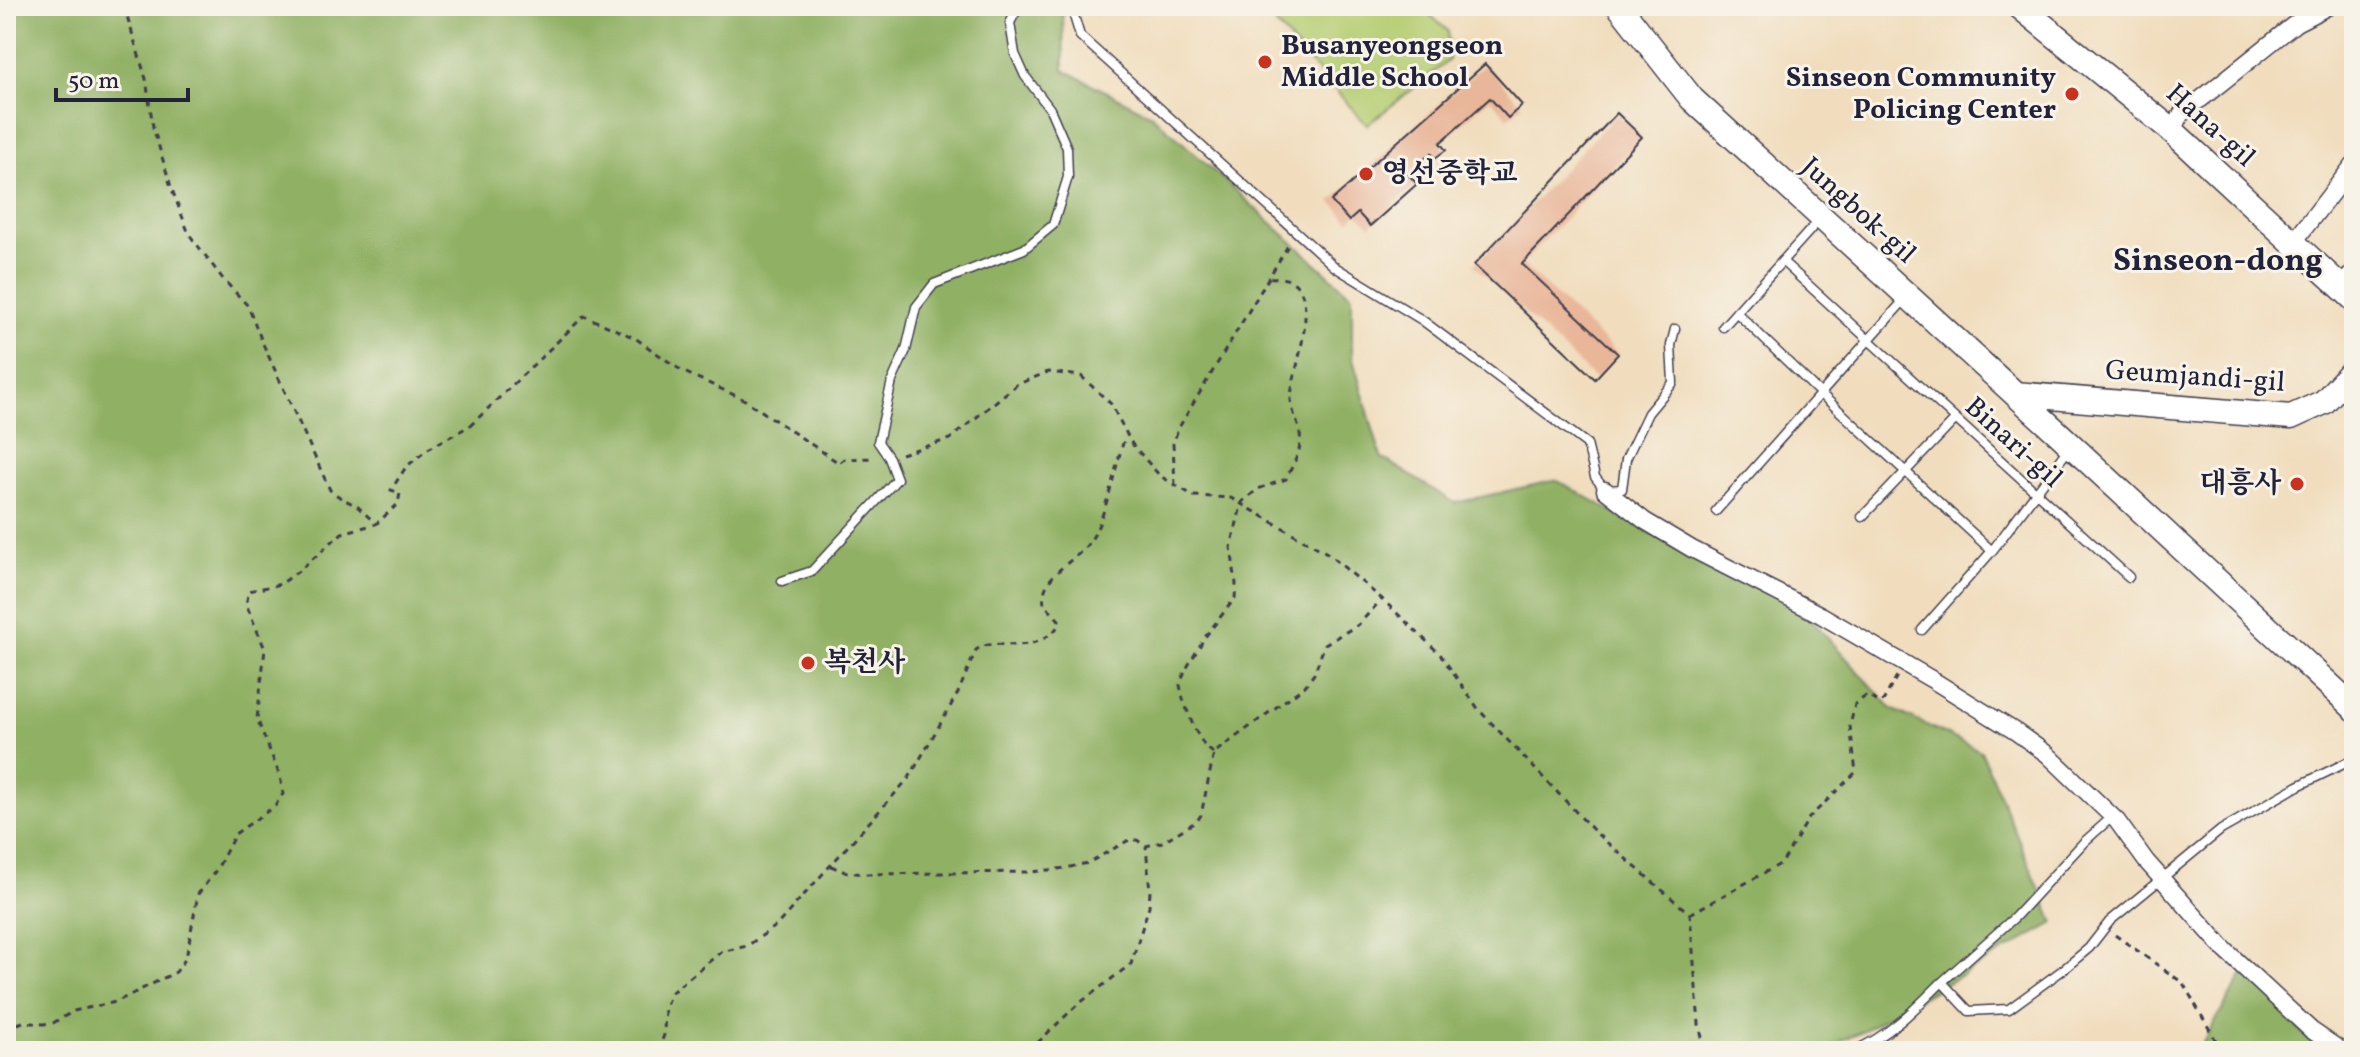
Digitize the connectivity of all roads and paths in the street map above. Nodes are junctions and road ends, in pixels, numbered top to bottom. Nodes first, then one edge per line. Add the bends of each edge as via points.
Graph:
1 (1019, 6) edge
2 (1071, 6) edge
3 (1619, 6) edge
4 (2019, 6) edge
5 (2329, 6) edge
6 (2170, 129) junction
7 (2354, 164) edge
8 (1821, 217) junction
9 (1297, 232) junction
10 (2293, 243) junction
11 (1782, 261) junction
12 (1269, 278) junction
13 (2350, 286) edge
14 (1908, 296) junction
15 (1736, 312) junction
16 (1723, 327) dead end
17 (1675, 329) dead end
18 (1868, 341) junction
19 (2354, 369) edge
20 (1821, 394) junction
21 (2015, 394) junction
22 (1955, 420) junction
23 (1127, 436) dead end
24 (2072, 446) junction
25 (1905, 471) junction
26 (1175, 485) dead end
27 (1605, 490) junction
28 (2035, 492) junction
29 (1716, 511) dead end
30 (1862, 517) dead end
31 (376, 524) dead end
32 (1992, 551) junction
33 (2129, 577) dead end
34 (782, 581) dead end
35 (1382, 599) dead end
36 (1922, 630) dead end
37 (1904, 663) junction
38 (2354, 708) edge
39 (1214, 753) junction
40 (2354, 759) edge
41 (2112, 816) junction
42 (1146, 846) junction
43 (831, 866) junction
44 (2161, 879) junction
45 (1690, 914) dead end
46 (2105, 928) junction
47 (1942, 982) junction
48 (6, 1028) edge
49 (658, 1051) edge
50 (1029, 1051) edge
51 (1853, 1051) edge
52 (2217, 1051) edge
53 (2342, 1051) edge

1 - 34 lane via 1010,23 1015,54 1050,109 1067,148 1068,177 1053,225 1024,249 934,284 925,294 892,381 878,442 897,479 812,571
2 - 9 lane via 1080,36
3 - 8 street, Jungbok-gil via 1692,99
4 - 6 street, Hana-gil
5 - 6 street via 2296,23 2185,108
6 - 10 street, Hana-gil
7 - 10 street
8 - 11 lane
8 - 14 street, Jungbok-gil
9 - 12 path
9 - 27 lane via 1335,267 1422,320 1587,444 1595,477
10 - 13 street, Hana-gil
11 - 15 lane
11 - 18 lane, Binari-gil
12 - 26 path via 1175,436
12 - 39 path via 1293,282 1306,310 1291,400 1301,443 1286,479 1258,489 1242,502 1231,547 1235,598 1205,637 1180,685 1194,728
14 - 18 lane
14 - 21 street, Jungbok-gil
15 - 16 lane
15 - 20 lane
17 - 27 lane via 1673,383 1648,413 1626,459 1622,489
18 - 20 lane
18 - 22 lane, Binari-gil
19 - 21 street, Geumjandi-gil via 2324,402 2291,417
20 - 25 lane
20 - 29 lane
21 - 24 street, Jungbok-gil
22 - 25 lane
22 - 28 lane, Binari-gil
23 - 43 path via 1091,540 1044,589 1044,604 1059,620 1058,627 1032,645 987,645 976,650 909,778
24 - 28 lane
24 - 38 street, Jungbok-gil
25 - 30 lane
25 - 32 lane
27 - 37 street via 1692,549
28 - 32 lane
28 - 33 lane, Binari-gil
31 - 48 path via 342,533 281,584 249,591 246,604 265,649 257,719 283,794 275,806 235,834 198,894 186,958 176,972 116,1002 74,1011 53,1023 23,1022
32 - 36 lane
35 - 39 path via 1358,625 1325,644 1305,686
37 - 41 street via 2047,754
37 - 45 path via 1882,703 1866,696 1855,704 1850,726 1856,772 1809,818 1782,863
39 - 42 path via 1197,821
40 - 44 lane via 2221,830
41 - 44 street
41 - 47 lane via 2015,917
42 - 43 path via 1129,840 1088,863 1031,872 865,874
42 - 50 path via 1149,906 1131,964
43 - 49 path via 776,926 747,946 721,952 672,992
44 - 46 lane
44 - 53 street via 2225,950 2311,1030
46 - 47 lane via 2089,948 2009,1009 1969,1011
46 - 52 path via 2183,983
47 - 51 lane via 1906,1018

